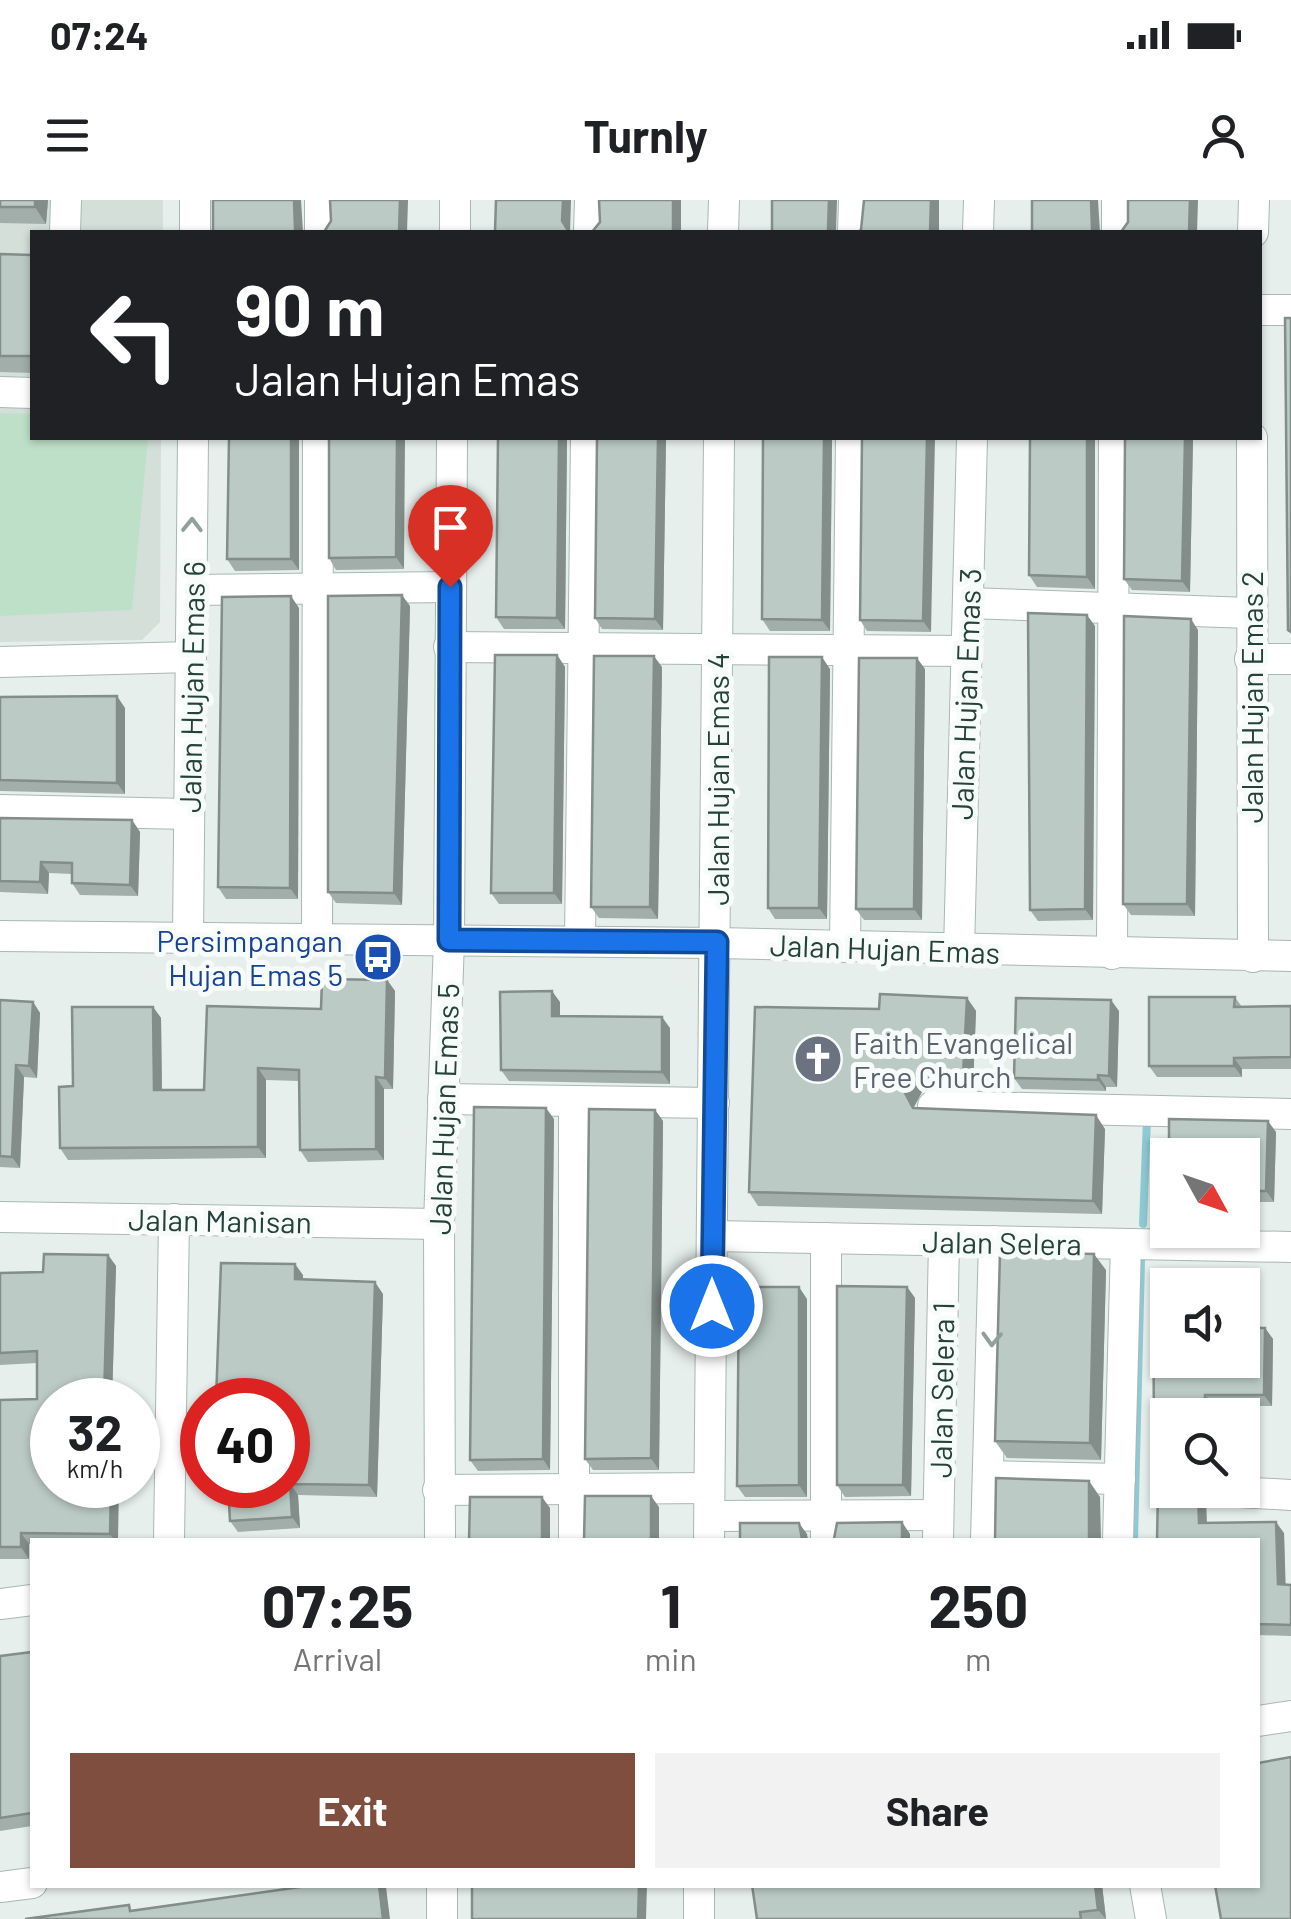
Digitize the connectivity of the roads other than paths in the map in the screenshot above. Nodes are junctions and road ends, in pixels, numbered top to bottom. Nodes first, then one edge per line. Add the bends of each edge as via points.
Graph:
1 (66, 200) edge
2 (195, 200) edge
3 (320, 200) edge
4 (455, 200) edge
5 (590, 200) edge
6 (724, 200) edge
7 (854, 200) edge
8 (979, 200) edge
9 (1117, 200) edge
10 (1254, 200) edge
11 (65, 230) edge
12 (195, 230) edge
13 (320, 230) edge
14 (455, 230) edge
15 (589, 230) edge
16 (723, 230) edge
17 (853, 230) edge
18 (978, 230) edge
19 (1117, 230) edge
20 (1254, 230) edge
21 (1262, 310) edge
22 (1291, 310) edge
23 (0, 392) edge
24 (30, 393) edge
25 (193, 440) edge
26 (318, 440) edge
27 (452, 440) edge
28 (586, 440) edge
29 (720, 440) edge
30 (851, 440) edge
31 (972, 440) edge
32 (1114, 440) edge
33 (1252, 440) edge
34 (450, 587) junction
35 (192, 590) junction
36 (315, 590) junction
37 (968, 602) junction
38 (1111, 608) junction
39 (1250, 613) junction
40 (584, 646) junction
41 (449, 647) junction
42 (717, 648) junction
43 (966, 650) junction
44 (849, 652) junction
45 (191, 657) junction
46 (1291, 658) edge
47 (1250, 659) junction
48 (0, 662) edge
49 (0, 810) edge
50 (189, 814) junction
51 (0, 936) edge
52 (188, 937) junction
53 (317, 939) junction
54 (449, 940) junction
55 (580, 942) junction
56 (717, 942) junction
57 (846, 947) junction
58 (958, 950) junction
59 (1112, 954) junction
60 (1291, 956) edge
61 (1253, 957) junction
62 (443, 1099) junction
63 (574, 1101) junction
64 (714, 1103) junction
65 (933, 1106) edge
66 (1291, 1114) edge
67 (0, 1216) edge
68 (174, 1219) junction
69 (439, 1224) junction
70 (712, 1236) junction
71 (826, 1238) junction
72 (944, 1240) junction
73 (994, 1241) junction
74 (1126, 1244) junction
75 (1291, 1247) edge
76 (988, 1476) junction
77 (1120, 1479) junction
78 (574, 1489) junction
79 (438, 1490) junction
80 (1260, 1493) edge
81 (1291, 1495) edge
82 (709, 1515) edge
83 (826, 1528) edge
84 (938, 1528) edge
85 (169, 1538) edge
86 (440, 1538) edge
87 (574, 1538) edge
88 (986, 1538) edge
89 (1118, 1538) edge
90 (30, 1600) edge
91 (0, 1604) edge
92 (1291, 1716) edge
93 (1260, 1720) edge
94 (30, 1882) edge
95 (0, 1887) edge
96 (442, 1888) edge
97 (698, 1888) edge
98 (1145, 1888) edge
99 (442, 1919) edge
100 (698, 1919) edge
101 (1150, 1919) edge

1 - 11 street
2 - 12 street
3 - 13 street
4 - 14 street
5 - 15 street
6 - 16 street
7 - 17 street
8 - 18 street
9 - 19 street
10 - 20 street
21 - 22 street
23 - 24 street
35 -> 25 street, Jalan Hujan Emas 6
26 - 36 street
27 - 34 street, Jalan Hujan Emas 5
28 - 40 street
29 - 42 street, Jalan Hujan Emas 4
30 - 44 street
31 - 37 street, Jalan Hujan Emas 3
32 - 38 street
33 - 39 street, Jalan Hujan Emas 2
34 - 36 street
34 - 41 street, Jalan Hujan Emas 5
35 - 36 street
35 - 45 street, Jalan Hujan Emas 6
36 - 53 street
37 - 38 street
37 - 43 street, Jalan Hujan Emas 3
38 - 39 street
38 - 59 street
39 - 47 street, Jalan Hujan Emas 2
40 - 41 street
40 - 42 street
40 - 55 street
41 - 54 street, Jalan Hujan Emas 5
42 - 44 street
42 - 56 street, Jalan Hujan Emas 4
43 - 44 street
43 - 58 street, Jalan Hujan Emas 3
44 - 57 street
45 - 48 street
45 - 50 street, Jalan Hujan Emas 6
46 - 47 street
47 - 61 street, Jalan Hujan Emas 2
49 - 50 street
50 - 52 street, Jalan Hujan Emas 6
51 - 52 street, Jalan Hujan Emas
52 - 53 street, Jalan Hujan Emas
53 - 54 street, Jalan Hujan Emas
54 - 55 street, Jalan Hujan Emas
54 - 62 street, Jalan Hujan Emas 5
55 - 56 street, Jalan Hujan Emas
56 - 57 street, Jalan Hujan Emas
56 - 64 street, Jalan Hujan Emas 4
57 - 58 street, Jalan Hujan Emas
58 - 59 street, Jalan Hujan Emas
59 - 61 street, Jalan Hujan Emas
60 - 61 street, Jalan Hujan Emas
62 - 63 street
62 - 69 street, Jalan Hujan Emas 5
63 - 64 street
63 - 78 street
64 - 70 street, Jalan Hujan Emas 4
65 - 66 street
67 - 68 street, Jalan Manisan
68 - 69 street, Jalan Manisan
68 - 85 street
69 - 79 street, Jalan Hujan Emas 5
70 - 71 street, Jalan Selera
70 - 82 street, Jalan Hujan Emas 4
71 - 72 street, Jalan Selera
71 - 83 street
72 - 73 street, Jalan Selera
72 - 84 street, Jalan Selera 1
73 - 74 street, Jalan Selera
73 -> 76 street, Jalan Selera 1
74 - 75 street, Jalan Selera
74 - 77 street
76 - 77 street
76 - 88 street, Jalan Selera 1
77 - 89 street
78 - 79 street
78 - 82 street
78 - 87 street
79 - 86 street, Jalan Hujan Emas 5
80 - 81 street
82 - 83 street
83 - 84 street
90 - 91 street
92 - 93 street
94 - 95 street
96 - 99 street
97 - 100 street
98 - 101 street

